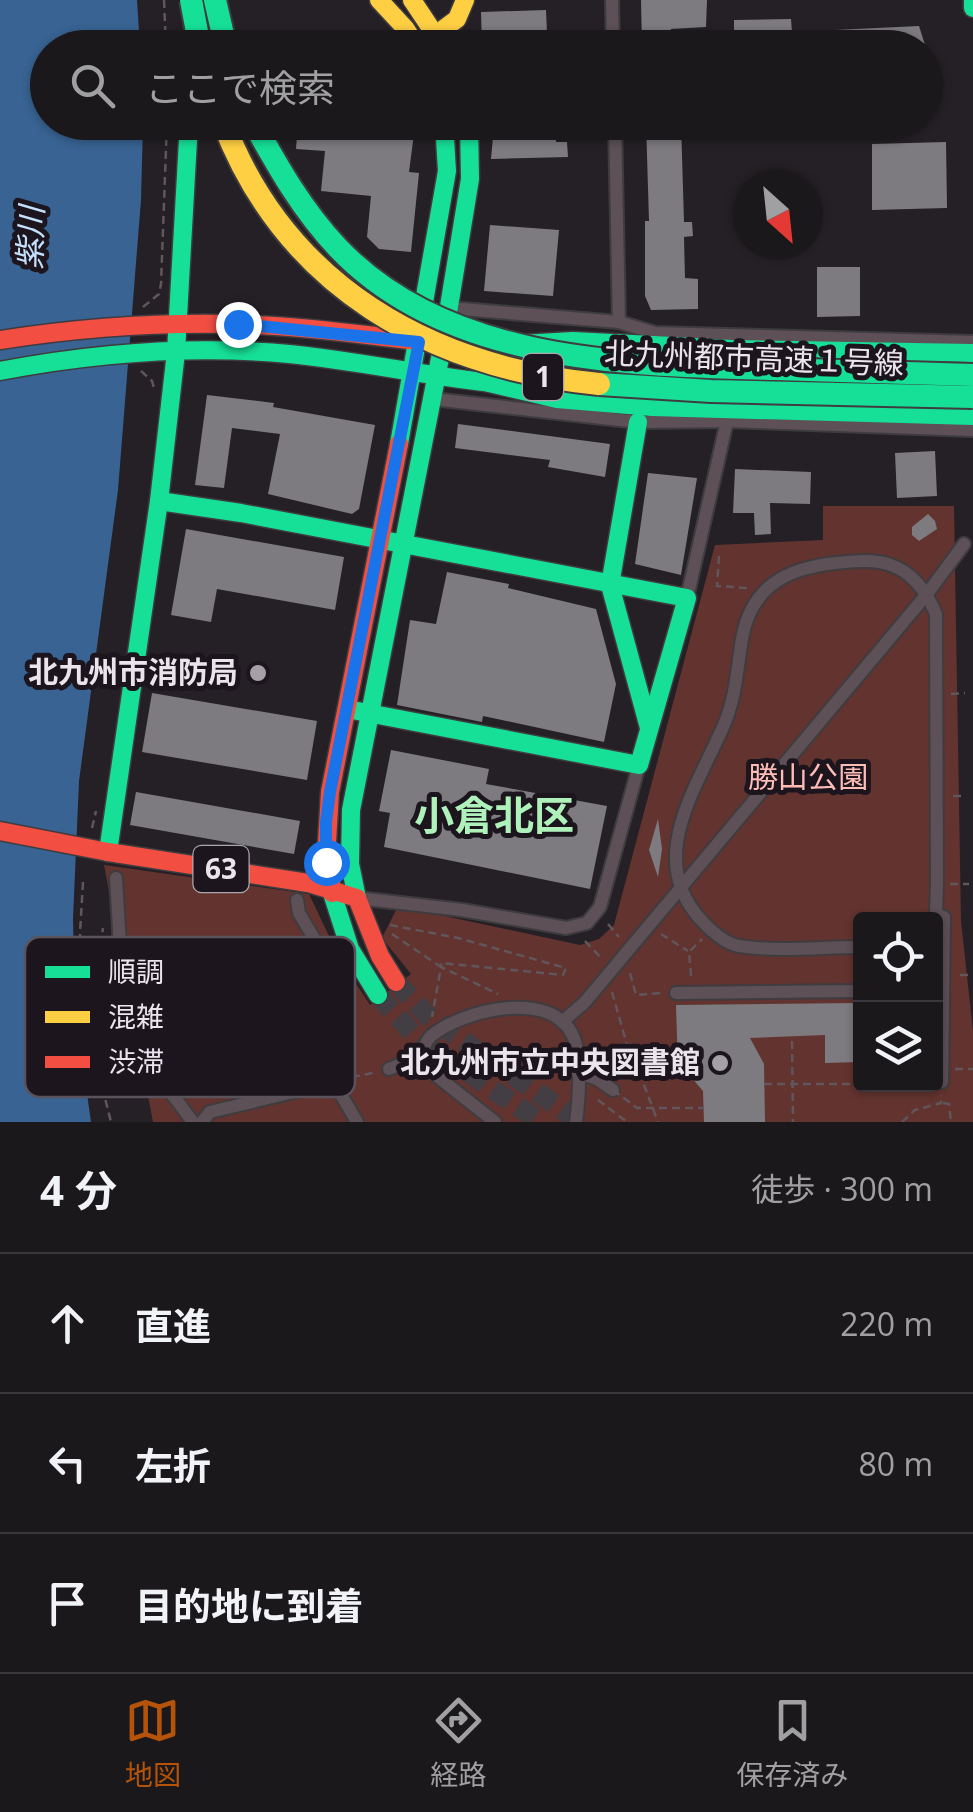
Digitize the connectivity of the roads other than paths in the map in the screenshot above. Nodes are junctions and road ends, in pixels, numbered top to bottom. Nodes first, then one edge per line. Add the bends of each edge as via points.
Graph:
1 (190, 0) edge
2 (216, 0) edge
3 (378, 0) edge
4 (412, 0) edge
5 (465, 0) edge
6 (612, 0) edge
7 (973, 0) edge
8 (973, 8) edge
9 (191, 30) edge
10 (196, 30) edge
11 (222, 30) edge
12 (410, 30) edge
13 (427, 30) edge
14 (446, 30) edge
15 (613, 30) edge
16 (188, 140) edge
17 (232, 140) edge
18 (263, 140) edge
19 (445, 140) edge
20 (469, 140) edge
21 (615, 140) edge
22 (449, 308) junction
23 (619, 322) junction
24 (179, 323) junction
25 (0, 340) edge
26 (419, 342) junction
27 (444, 342) junction
28 (973, 342) edge
29 (486, 346) junction
30 (176, 352) junction
31 (973, 354) edge
32 (973, 364) edge
33 (0, 370) edge
34 (412, 374) junction
35 (973, 375) edge
36 (488, 383) junction
37 (435, 389) junction
38 (973, 397) edge
39 (973, 413) edge
40 (727, 421) junction
41 (638, 422) junction
42 (973, 430) edge
43 (160, 500) junction
44 (392, 544) junction
45 (964, 544) dead end
46 (610, 585) junction
47 (927, 594) junction
48 (687, 598) junction
49 (358, 711) junction
50 (649, 728) junction
51 (640, 765) junction
52 (0, 831) edge
53 (108, 852) junction
54 (116, 878) dead end
55 (681, 889) junction
56 (332, 892) junction
57 (357, 898) junction
58 (298, 900) dead end
59 (934, 912) edge
60 (119, 937) edge
61 (313, 937) edge
62 (346, 937) edge
63 (853, 948) edge
64 (355, 954) edge
65 (853, 991) edge
66 (676, 993) road end
67 (562, 1022) junction
68 (420, 1056) junction
69 (390, 1069) road end
70 (578, 1072) junction
71 (613, 1090) road end
72 (174, 1097) edge
73 (264, 1097) edge
74 (347, 1097) edge
75 (193, 1122) edge
76 (202, 1122) edge
77 (357, 1122) edge
78 (495, 1122) edge
79 (576, 1122) edge

1 - 10 main road, bridge
2 - 9 main road via 199,8
2 - 11 main road, bridge
3 - 12 main road
4 - 13 main road
5 - 14 main road
6 - 15 street
7 - 8 main road
16 - 24 main road
17 - 38 main road, 北九州都市高速１号線 / 1, bridge via 261,199 312,264 385,322 470,360 616,387
18 - 35 main road, 1, bridge via 292,194 351,261 417,309 484,337 627,363
19 - 26 main road via 448,172
20 - 22 main road via 470,179
21 - 23 street
22 - 23 street
22 - 27 main road
23 - 28 street via 655,334
24 - 25 main road via 148,316
24 - 26 main road via 296,327
24 - 30 main road
26 - 27 main road
26 - 34 main road
27 - 29 main road
27 - 37 main road
29 - 31 main road via 573,341
29 - 32 main road
30 - 33 main road
30 - 34 main road via 289,354
30 - 43 main road
34 - 37 main road
34 - 44 main road
36 - 37 main road
36 - 39 main road
36 - 39 main road via 557,399 652,407
37 - 41 street
37 - 44 main road
40 - 41 street
40 - 42 street
40 - 48 street
41 - 46 main road
43 - 44 main road
43 - 53 main road
44 - 46 main road
44 - 49 main road
45 - 47 street
46 - 48 main road
46 - 50 main road
47 - 55 street
47 - 55 street via 909,573 873,561 798,568 763,595 742,636 727,718 678,829 674,868
47 - 59 street via 938,642
48 - 50 main road
49 - 51 main road
49 - 56 main road via 326,822
49 - 57 main road via 350,822
50 - 51 main road
51 - 57 street via 600,907 587,923 566,928
52 - 53 main road, 63
53 - 56 main road, 63 via 299,881
54 - 60 street
55 - 63 street via 711,930 736,946
55 - 67 street, bridge
56 - 57 main road, 63
56 - 62 main road
57 - 64 main road via 386,988
58 - 61 street
65 - 66 street
67 - 68 street via 554,1014 510,1007 428,1038
67 - 70 street via 574,1036
68 - 69 street
68 - 78 street
70 - 71 street
70 - 79 street
72 - 75 street
73 - 76 street via 210,1112
74 - 77 street

